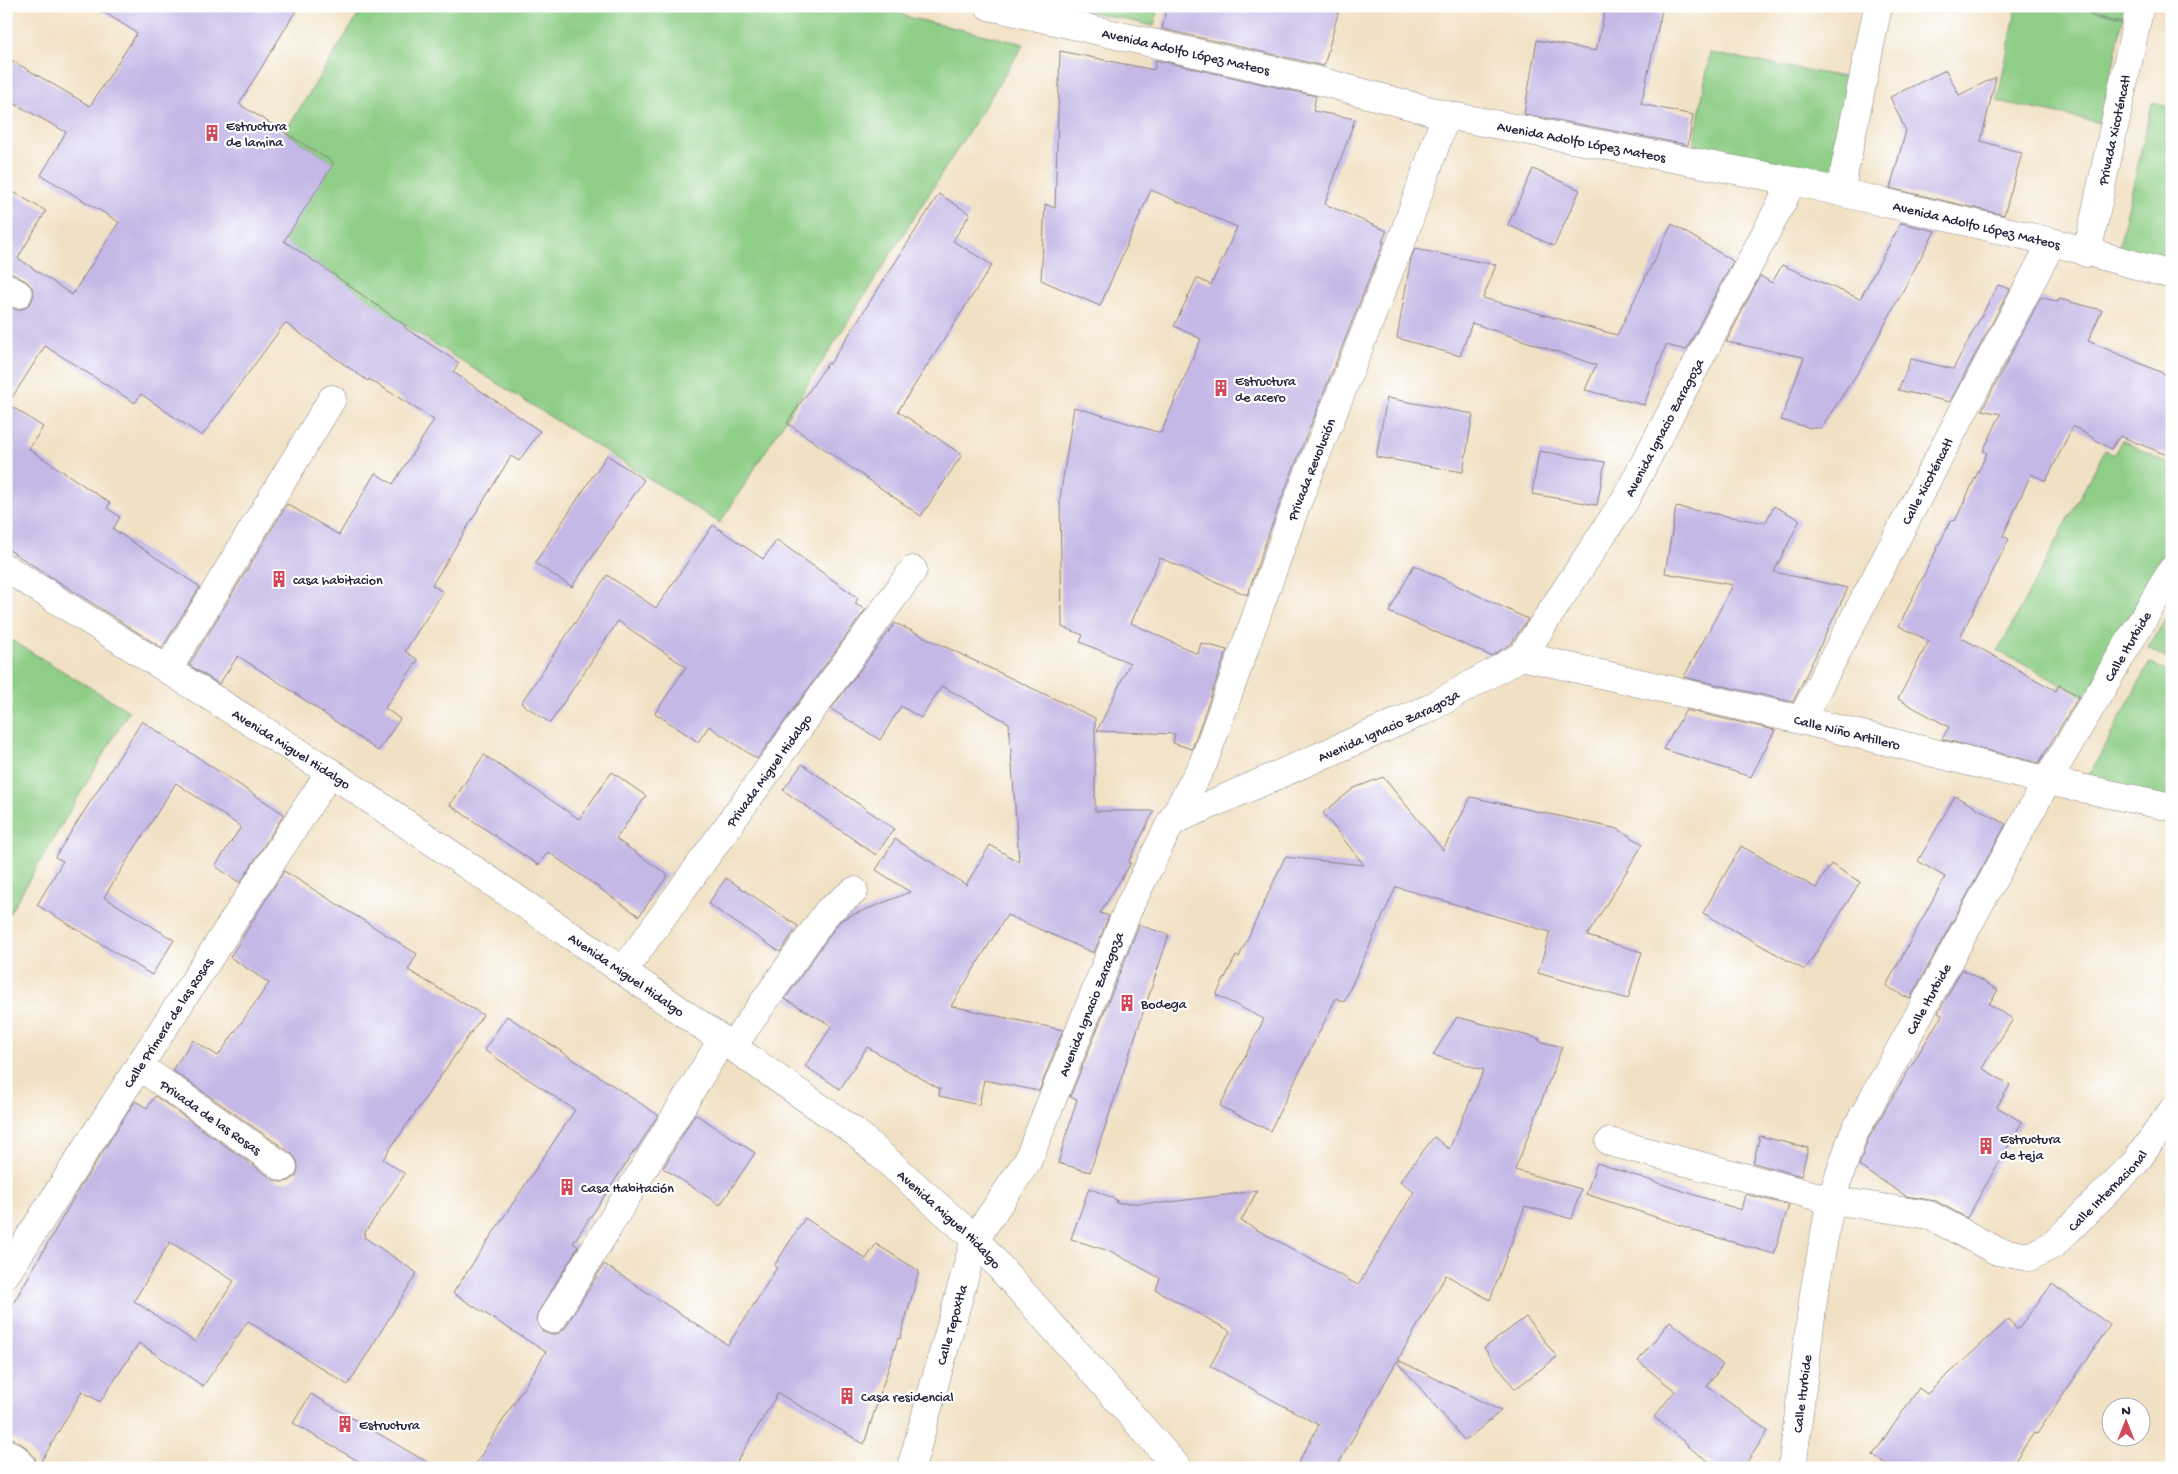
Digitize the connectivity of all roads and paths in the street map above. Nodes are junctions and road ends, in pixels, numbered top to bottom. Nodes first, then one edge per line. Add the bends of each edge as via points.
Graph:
1 (989, 6) edge
2 (1878, 6) edge
3 (2140, 6) edge
4 (1446, 115) junction
5 (1793, 181) junction
6 (1840, 192) junction
7 (2052, 242) junction
8 (2087, 253) junction
9 (2172, 275) edge
10 (332, 399) dead end
11 (6, 568) edge
12 (913, 570) dead end
13 (2172, 570) edge
14 (1522, 656) junction
15 (168, 669) junction
16 (1801, 720) junction
17 (330, 772) junction
18 (2047, 781) junction
19 (2172, 807) edge
20 (1172, 822) junction
21 (854, 891) dead end
22 (623, 971) junction
23 (727, 1044) junction
24 (139, 1066) junction
25 (2172, 1111) edge
26 (1610, 1142) dead end
27 (283, 1167) dead end
28 (1831, 1200) junction
29 (974, 1239) junction
30 (6, 1274) edge
31 (552, 1319) dead end
32 (6, 1453) edge
33 (23, 1468) edge
34 (911, 1468) edge
35 (1178, 1468) edge
36 (1792, 1468) edge

1 - 4 street, Avenida Adolfo López Mateos via 1319,81
2 - 6 street
3 - 8 street, Privada Xicoténcatl
4 - 5 street, Avenida Adolfo López Mateos
4 - 20 street, Privada Revolución via 1403,237 1295,508 1203,764
5 - 6 street, Avenida Adolfo López Mateos
5 - 14 street, Avenida Ignacio Zaragoza via 1625,500
6 - 7 street, Avenida Adolfo López Mateos
7 - 8 street, Avenida Adolfo López Mateos
7 - 16 street, Calle Xicoténcatl
8 - 9 street, Avenida Adolfo López Mateos
10 - 15 street
11 - 15 street, Avenida Miguel Hidalgo
12 - 22 street, Privada Miguel Hidalgo
13 - 18 street, Calle Iturbide
14 - 16 street, Calle Niño Artillero
14 - 20 street, Avenida Ignacio Zaragoza via 1430,708
15 - 17 street, Avenida Miguel Hidalgo
16 - 18 street, Calle Niño Artillero
17 - 22 street, Avenida Miguel Hidalgo
17 - 24 street, Calle Primera de las Rosas
18 - 19 street, Calle Niño Artillero
18 - 28 street, Calle Iturbide via 1853,1135
20 - 29 street, Avenida Ignacio Zaragoza via 1129,907 1028,1160
21 - 23 street via 828,910
22 - 23 street, Avenida Miguel Hidalgo
23 - 29 street, Avenida Miguel Hidalgo via 855,1132
23 - 31 street
24 - 27 street, Privada de las Rosas
24 - 30 street, Calle Primera de las Rosas
25 - 28 street, Calle Internacional via 2136,1163 2054,1244 2030,1257 1997,1251 1929,1215
26 - 28 street
28 - 36 street, Calle Iturbide via 1814,1293
29 - 34 street, Calle Tepoxtla
29 - 35 street, Avenida Miguel Hidalgo
32 - 33 street

